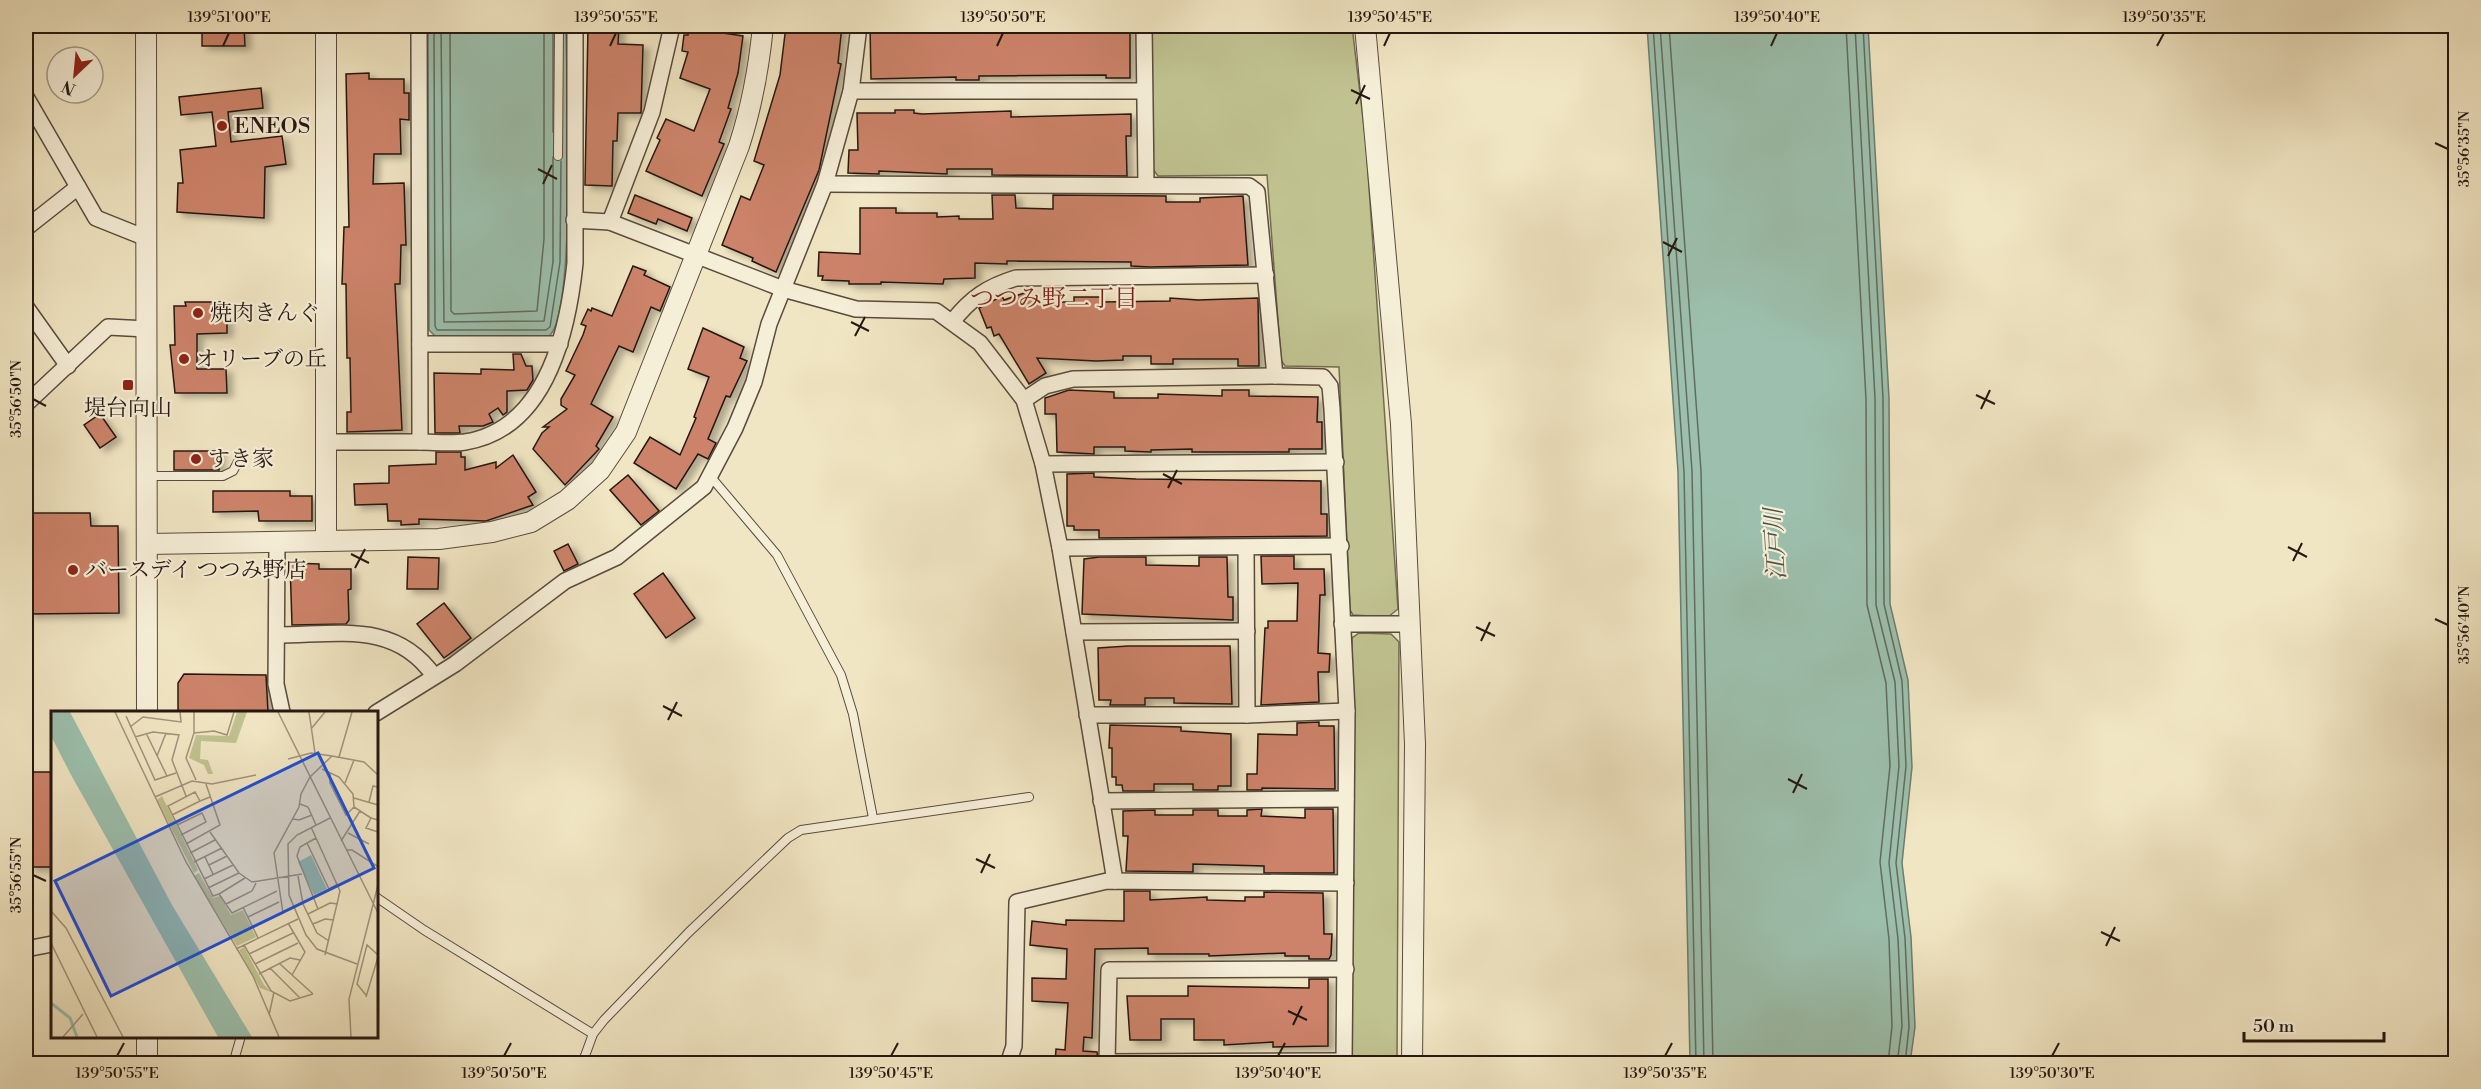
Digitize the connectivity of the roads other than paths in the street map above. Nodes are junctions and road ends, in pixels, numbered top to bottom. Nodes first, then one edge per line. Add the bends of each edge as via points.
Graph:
1 (146, 26) edge
2 (326, 26) edge
3 (419, 26) edge
4 (560, 26) edge
5 (575, 26) edge
6 (672, 26) edge
7 (763, 26) edge
8 (859, 26) edge
9 (1144, 26) edge
10 (1365, 26) edge
11 (851, 91) junction
12 (1144, 91) junction
13 (26, 97) edge
14 (558, 156) dead end
15 (825, 184) junction
16 (1146, 185) junction
17 (78, 187) junction
18 (574, 220) junction
19 (609, 222) junction
20 (26, 228) edge
21 (146, 238) junction
22 (696, 257) junction
23 (1266, 275) junction
24 (783, 290) junction
25 (26, 307) edge
26 (952, 322) junction
27 (147, 329) junction
28 (420, 344) junction
29 (560, 344) junction
30 (68, 366) junction
31 (1275, 376) junction
32 (1024, 400) junction
33 (26, 404) edge
34 (327, 442) junction
35 (420, 442) junction
36 (239, 460) dead end
37 (1336, 462) junction
38 (1043, 464) junction
39 (146, 476) junction
40 (711, 477) junction
41 (326, 541) junction
42 (277, 543) junction
43 (147, 544) junction
44 (1341, 546) junction
45 (1060, 548) junction
46 (1246, 548) junction
47 (1342, 624) junction
48 (1409, 624) junction
49 (1247, 631) junction
50 (1074, 632) junction
51 (277, 636) junction
52 (434, 676) junction
53 (147, 711) edge
54 (282, 711) edge
55 (1347, 711) junction
56 (378, 712) edge
57 (1087, 715) junction
58 (1247, 715) junction
59 (1029, 797) dead end
60 (1346, 799) junction
61 (1101, 801) junction
62 (873, 818) junction
63 (1115, 881) junction
64 (1346, 883) junction
65 (378, 898) edge
66 (51, 944) edge
67 (26, 948) edge
68 (1346, 969) junction
69 (593, 1034) junction
70 (147, 1038) edge
71 (240, 1038) edge
72 (1344, 1062) edge
73 (147, 1064) edge
74 (233, 1064) edge
75 (582, 1064) edge
76 (1008, 1064) edge
77 (1412, 1064) edge

1 - 21 street
2 - 34 street
3 - 28 street
4 - 14 lane
5 - 18 street
6 - 19 street via 652,112
7 - 22 street via 751,107
8 - 11 street
9 - 12 street
10 - 48 street via 1401,424
11 - 12 street
11 - 15 street
12 - 16 street
13 - 17 street
15 - 16 street
15 - 24 street
16 - 23 street via 1249,186 1257,192
17 - 20 street
17 - 21 street via 96,218
18 - 19 street
18 - 29 street via 572,294
19 - 22 street
21 - 27 street
22 - 24 street
22 - 41 street via 626,432 600,470 567,500 531,522 469,537
23 - 26 street via 1016,278 992,285
23 - 31 street
24 - 26 street via 856,309 936,311
24 - 40 street via 769,324 754,382
25 - 30 street
26 - 32 street via 980,343
27 - 30 street via 108,327
27 - 39 street
28 - 29 street
28 - 35 street
29 - 35 street via 535,398 500,429 465,442
30 - 33 street
31 - 32 street via 1073,379 1045,386
31 - 37 street via 1323,377 1330,386
32 - 38 street
34 - 35 street
34 - 41 street
36 - 39 lane via 233,471 223,476
37 - 38 street
37 - 44 street
38 - 45 street
39 - 43 street
40 - 52 street via 695,496 617,557 565,581
40 - 62 lane via 777,555 841,675 853,714
41 - 42 street
42 - 43 street
42 - 51 street
43 - 53 street
44 - 46 street
44 - 47 street
45 - 46 street
45 - 50 street
46 - 49 street
47 - 48 street
47 - 55 street
48 - 77 street via 1415,744
49 - 50 street
49 - 58 street
50 - 57 street
51 - 52 street via 368,634 391,639 410,649
51 - 54 street via 276,684
52 - 56 street
55 - 58 street
55 - 60 street
57 - 58 street
57 - 61 street
59 - 62 lane
60 - 61 street
60 - 64 street
61 - 63 street
62 - 69 lane via 801,830 788,838 689,932
63 - 64 street
63 - 76 street via 1017,902 1014,1046
64 - 68 street
65 - 69 lane via 462,955
66 - 67 street
68 - 72 street
68 - 72 street via 1109,970 1108,981 1107,1062
69 - 75 lane
70 - 73 street
71 - 74 lane

